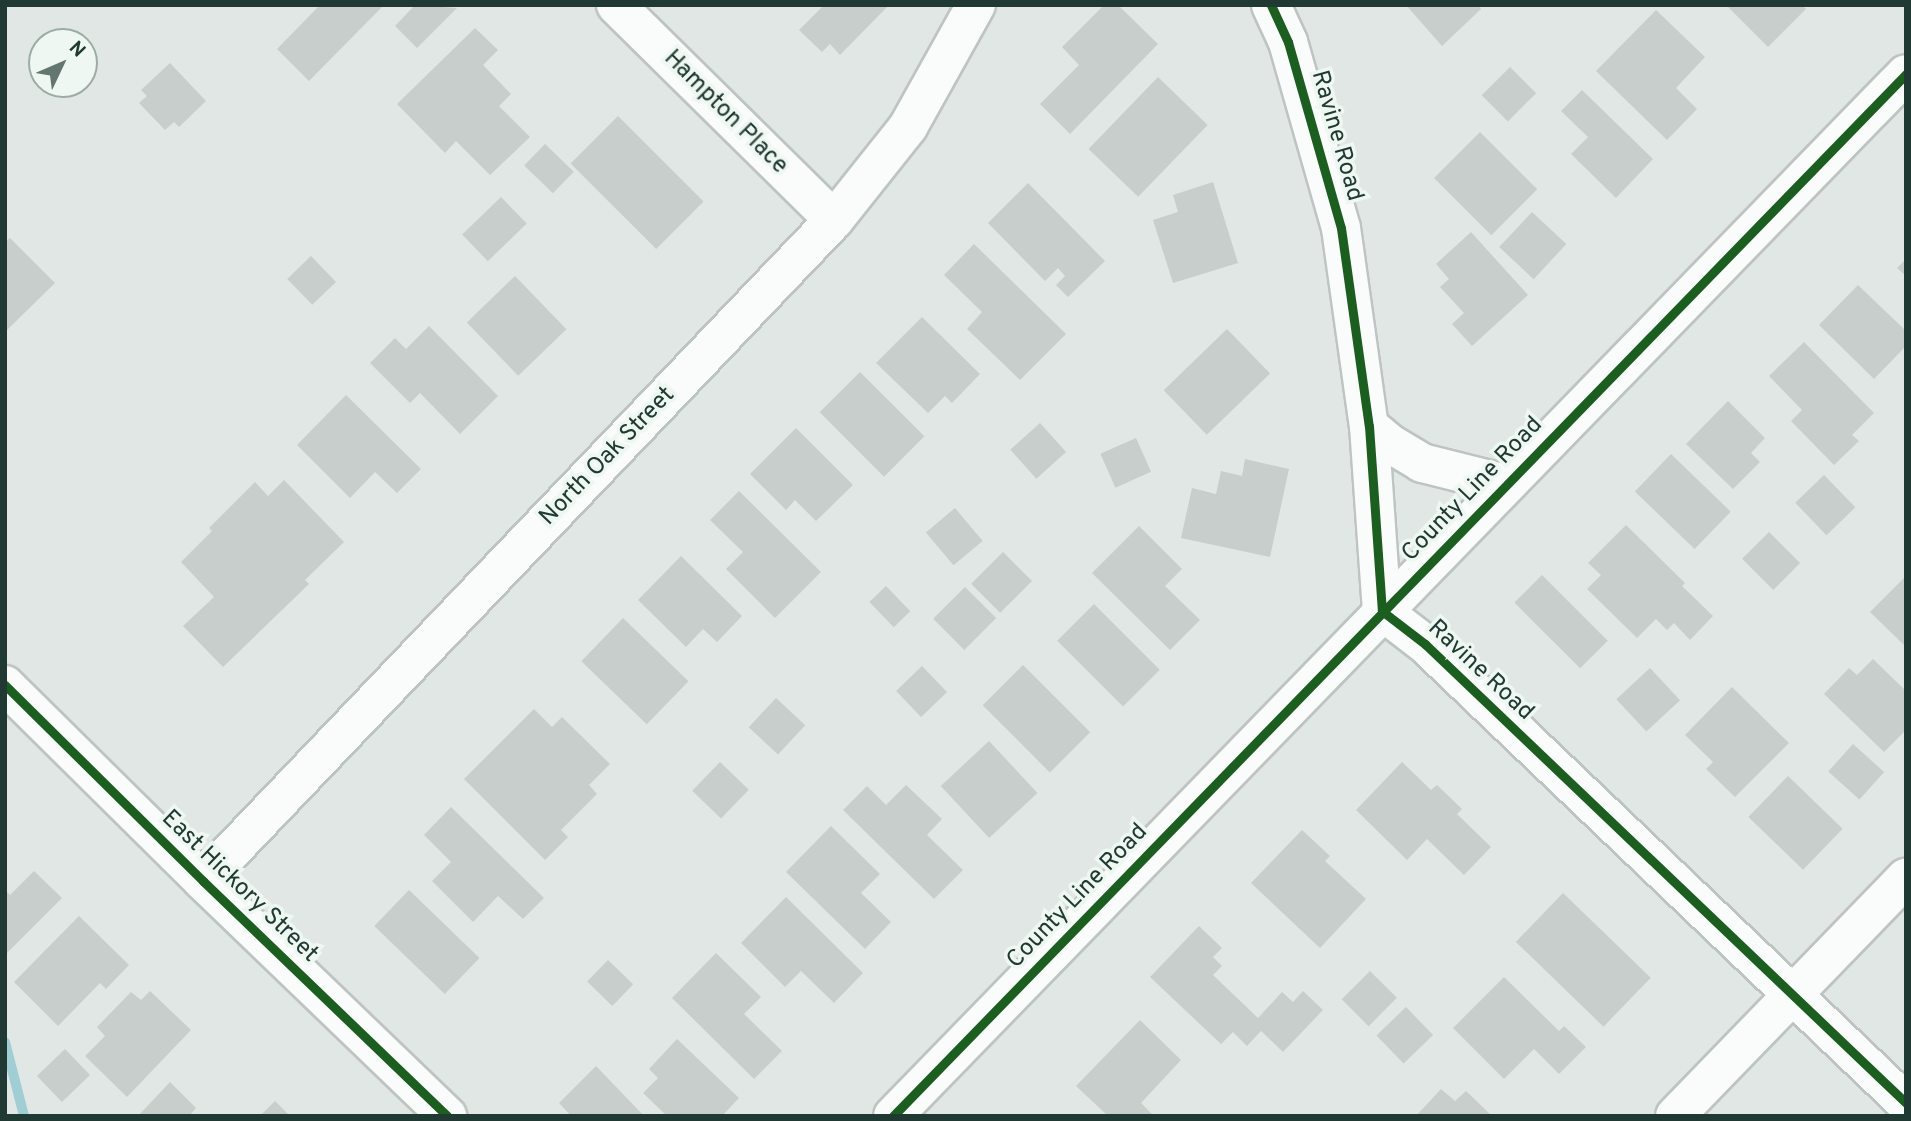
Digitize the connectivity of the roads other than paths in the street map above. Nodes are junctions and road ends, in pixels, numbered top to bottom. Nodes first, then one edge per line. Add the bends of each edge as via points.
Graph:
1 (616, 5) edge
2 (976, 5) edge
3 (1271, 5) edge
4 (1906, 74) edge
5 (834, 220) junction
6 (1369, 426) junction
7 (1506, 484) junction
8 (1382, 611) junction
9 (5, 685) edge
10 (1906, 877) edge
11 (203, 881) junction
12 (1792, 995) junction
13 (1906, 1103) edge
14 (447, 1116) edge
15 (893, 1116) edge
16 (1675, 1116) edge

1 - 5 street, Hampton Place
2 - 5 street, North Oak Street via 908,127
3 - 6 street, Ravine Road via 1289,42 1342,228
4 - 7 street, County Line Road
5 - 11 street, North Oak Street
6 - 7 street via 1422,463
6 - 8 street, Ravine Road
7 - 8 street, County Line Road
8 - 12 street, Ravine Road via 1425,644
8 - 15 street, County Line Road
9 - 11 street, East Hickory Street
10 - 12 street
11 - 14 street, East Hickory Street
12 - 13 street, Ravine Road
12 - 16 street

